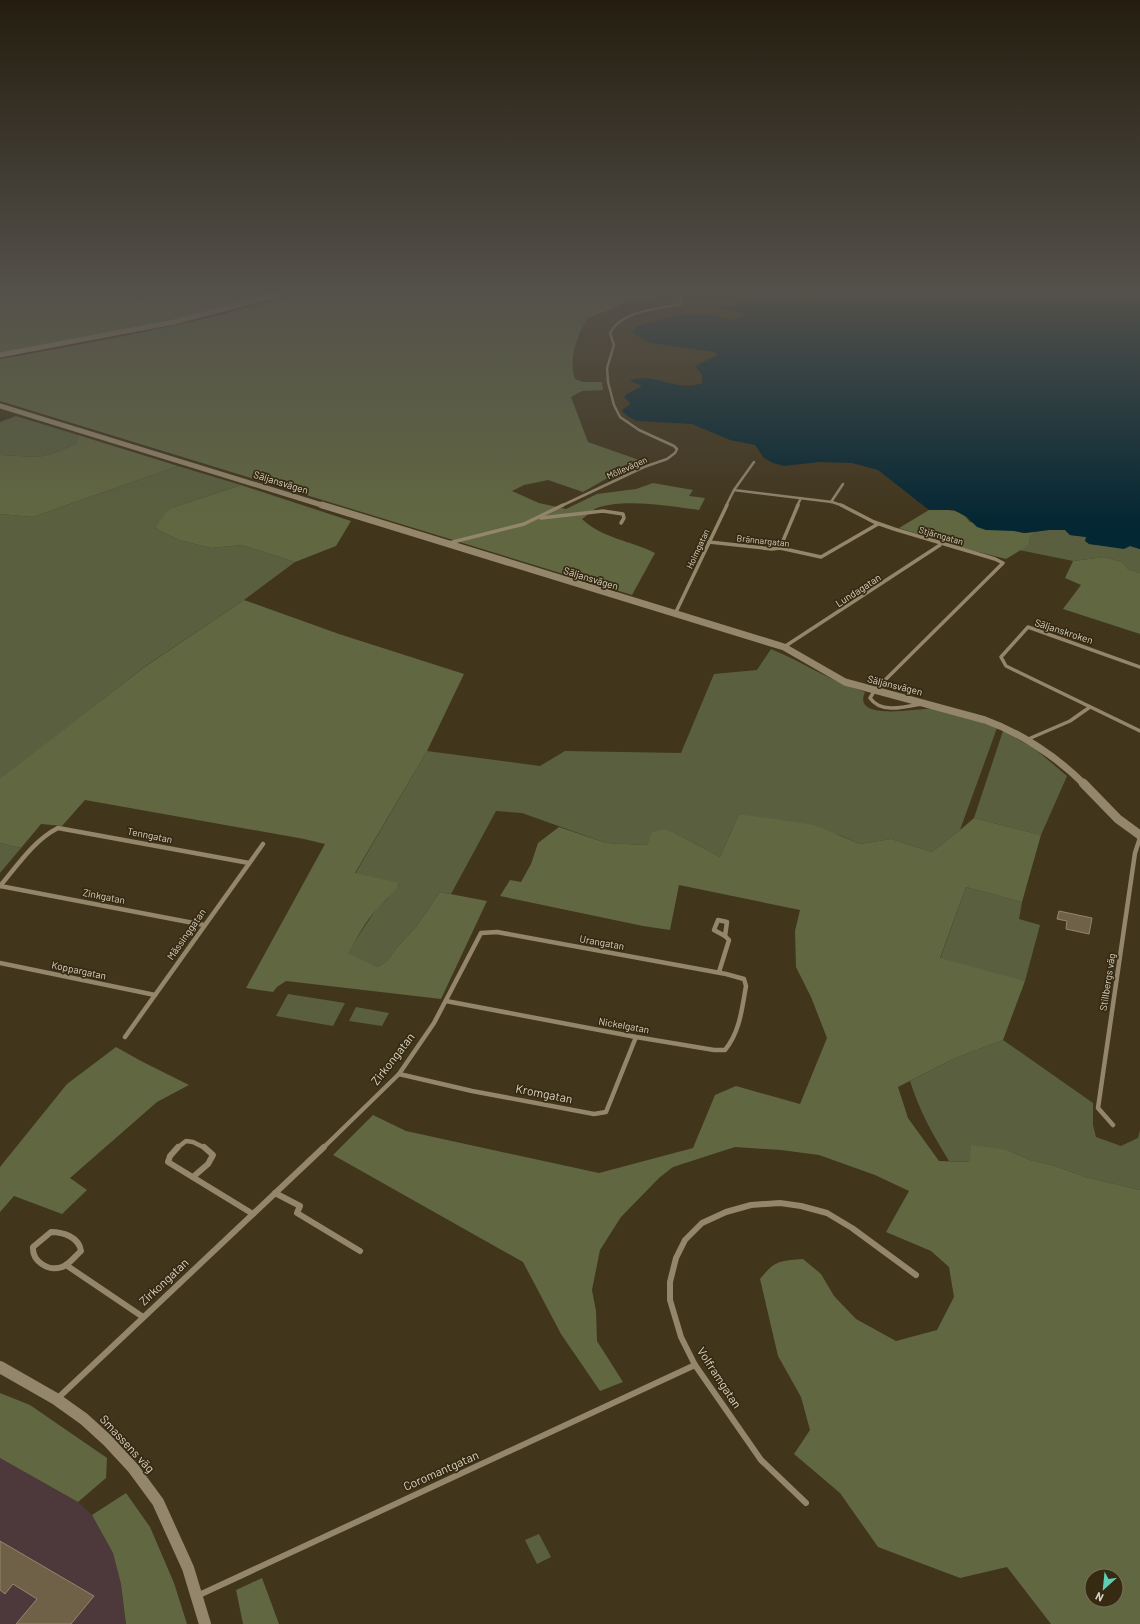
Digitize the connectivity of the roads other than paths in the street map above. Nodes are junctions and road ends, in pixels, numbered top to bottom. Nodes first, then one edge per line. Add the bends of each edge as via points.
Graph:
1 (606, 370) edge
2 (0, 406) edge
3 (754, 462) dead end
4 (844, 484) dead end
5 (734, 490) junction
6 (801, 498) junction
7 (831, 502) junction
8 (537, 519) junction
9 (621, 523) dead end
10 (878, 524) junction
11 (709, 542) junction
12 (447, 544) junction
13 (940, 545) junction
14 (780, 548) junction
15 (674, 614) junction
16 (784, 647) junction
17 (1140, 667) edge
18 (875, 690) junction
19 (927, 704) junction
20 (1090, 707) junction
21 (1140, 731) edge
22 (1026, 740) junction
23 (1140, 835) edge
24 (1140, 838) edge
25 (263, 844) dead end
26 (249, 863) junction
27 (0, 886) edge
28 (204, 925) junction
29 (481, 933) joint
30 (725, 936) dead end
31 (0, 963) edge
32 (719, 972) junction
33 (744, 979) joint
34 (155, 995) junction
35 (446, 1000) junction
36 (125, 1036) dead end
37 (636, 1037) junction
38 (399, 1074) junction
39 (1113, 1125) dead end
40 (193, 1177) junction
41 (275, 1193) junction
42 (253, 1214) junction
43 (360, 1251) dead end
44 (66, 1265) junction
45 (916, 1274) dead end
46 (143, 1317) junction
47 (695, 1365) junction
48 (0, 1367) edge
49 (56, 1399) junction
50 (806, 1503) dead end
51 (197, 1597) junction
52 (205, 1624) edge

1 - 8 street, Möllevägen via 615,409 620,417 674,446 677,451 667,459 644,467
2 - 12 street, Säljansvägen
3 - 5 street
4 - 7 street
5 - 6 street, Stjärngatan
5 - 11 street, Holmgatan
6 - 7 street, Stjärngatan
6 - 14 street
7 - 10 street, Stjärngatan via 845,506
8 - 9 street via 610,511 623,514
8 - 12 street, Möllevägen
10 - 13 street, Stjärngatan
10 - 14 street, Brännargatan via 820,557
11 - 14 street, Brännargatan
11 - 15 street, Holmgatan
12 - 15 street, Säljansvägen
13 - 16 street, Lundagatan
13 - 18 street, Stjärngatan via 1003,563
15 - 16 street, Säljansvägen
16 - 18 street, Säljansvägen via 845,682
17 - 20 street, Säljanskroken via 1028,628 1001,657 1006,666
18 - 19 street, Säljansvägen
18 - 19 street via 870,698 878,706
19 - 22 street, Säljansvägen via 990,721
20 - 21 street
20 - 22 street via 1070,721
22 - 23 street, Säljansvägen via 1081,781 1118,820
24 - 39 street, Stillbergs väg via 1135,853 1098,1108
25 - 26 street, Mässinggatan
26 - 27 street, Tenngatan via 58,828 49,832
26 - 28 street, Mässinggatan
27 - 28 street, Zinkgatan
28 - 34 street, Mässinggatan
29 - 32 street, Urangatan via 497,932
29 - 35 street, Zirkongatan
30 - 32 street via 729,940
31 - 34 street, Koppargatan
32 - 33 street, Urangatan
33 - 37 street, Nickelgatan via 746,986 735,1034 725,1050
34 - 36 street, Mässinggatan
35 - 37 street, Nickelgatan
35 - 38 street, Zirkongatan via 434,1023
37 - 38 street, Kromgatan via 603,1114
38 - 41 street, Zirkongatan
40 - 40 street via 168,1162 171,1154 186,1141 193,1142 213,1155 208,1164
40 - 42 street
41 - 42 street, Zirkongatan
41 - 43 street via 300,1206 297,1213
42 - 46 street, Zirkongatan
44 - 44 street via 81,1251 78,1243 67,1235 51,1232 33,1247 32,1255 35,1259 50,1268 58,1269
44 - 46 street, Zirkongatan
45 - 47 street, Volframgatan via 827,1213 780,1203 751,1204 726,1212 702,1223 685,1240 676,1258 670,1282 670,1300 681,1336
46 - 49 street, Zirkongatan
47 - 50 street, Volframgatan via 761,1460
47 - 51 street, Coromantgatan
48 - 49 street, Smassens väg
49 - 51 street, Smassens väg via 107,1440 133,1468 158,1502 188,1568
51 - 52 street, Smassens väg

